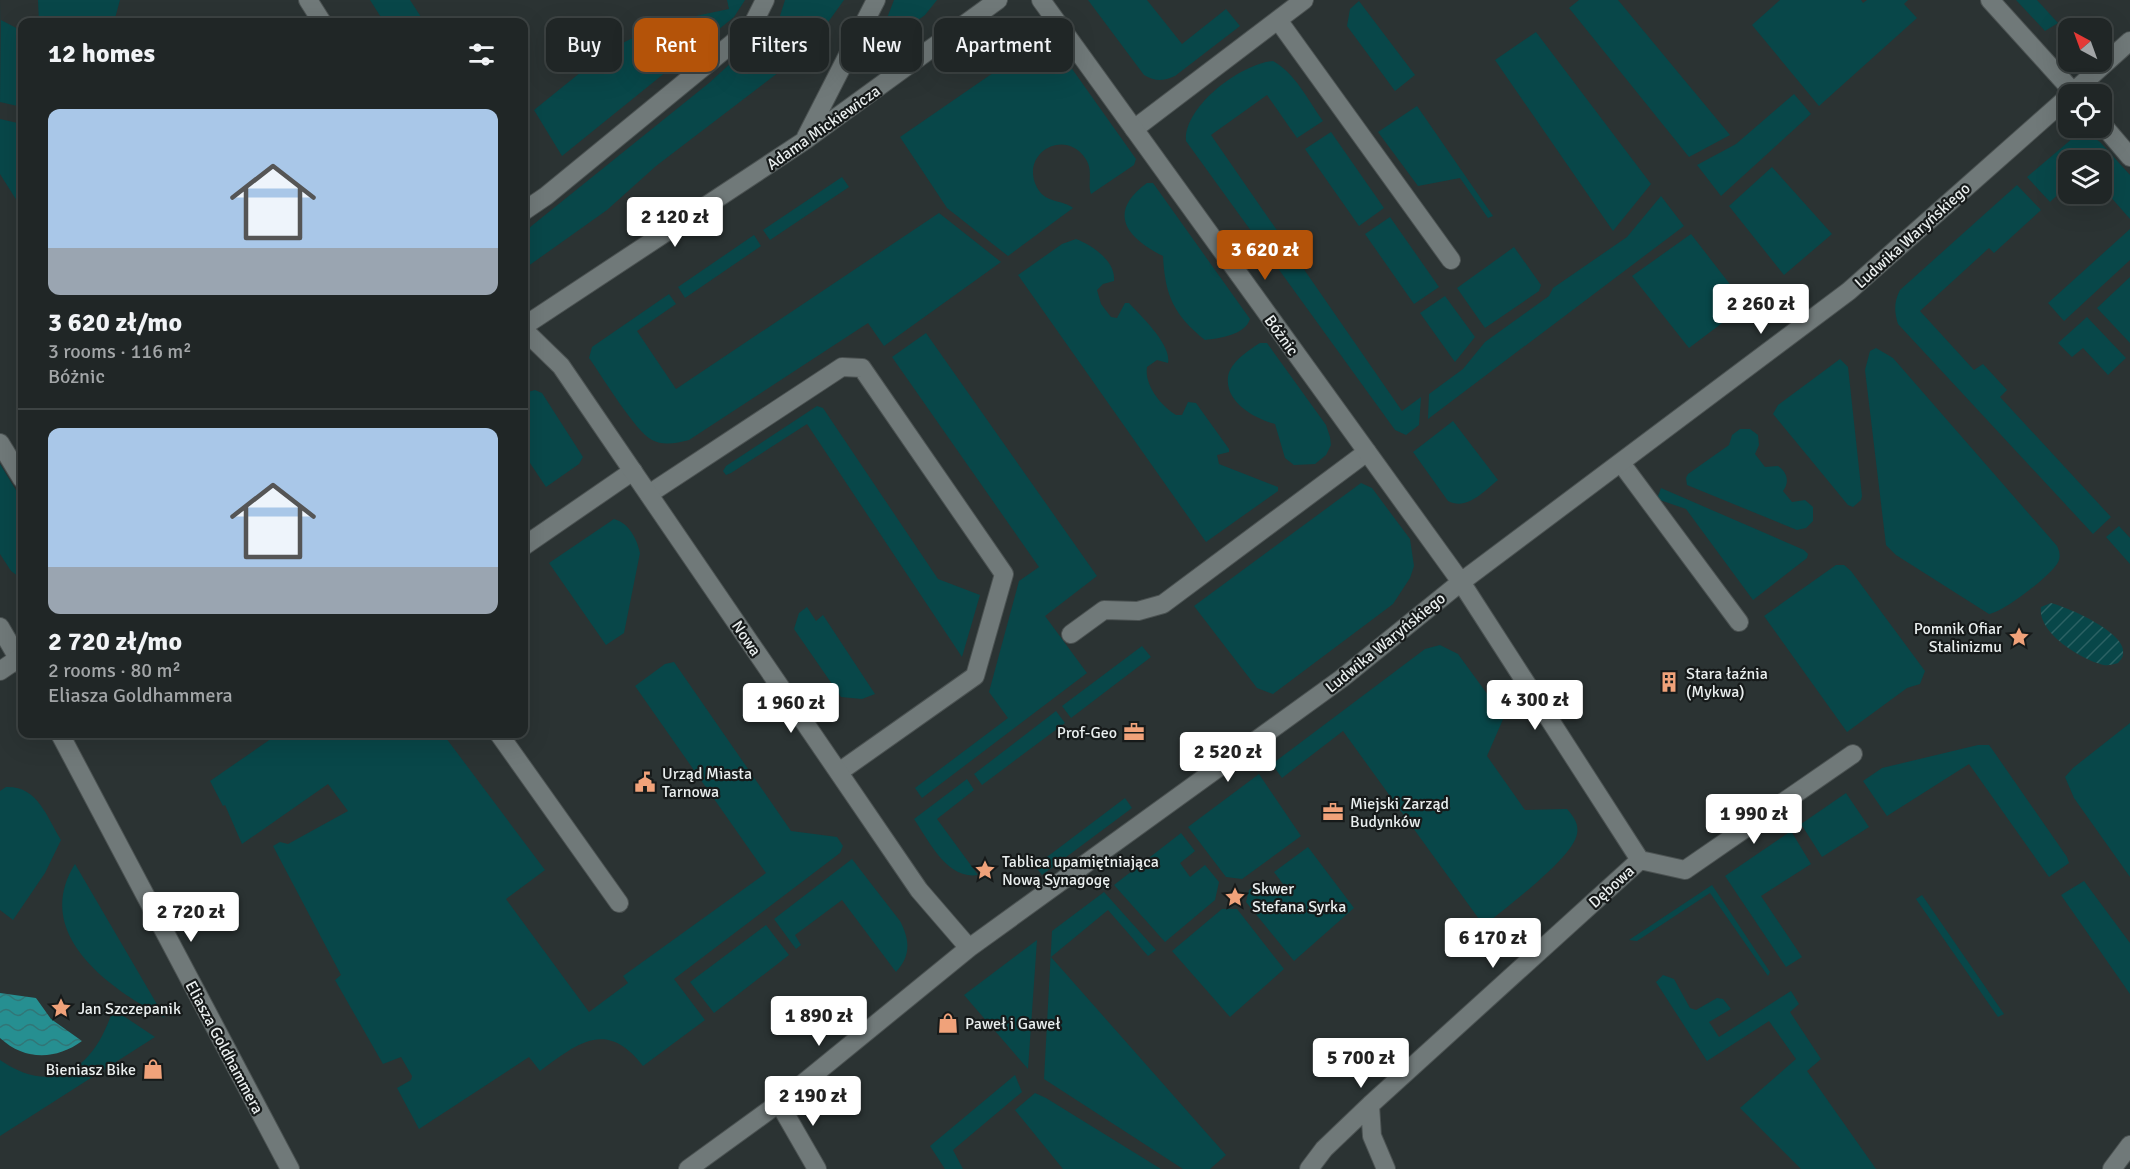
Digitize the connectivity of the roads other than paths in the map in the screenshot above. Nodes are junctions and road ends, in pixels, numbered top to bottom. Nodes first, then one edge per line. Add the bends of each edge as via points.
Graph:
1 (308, 0) edge
2 (765, 0) edge
3 (876, 0) edge
4 (998, 0) edge
5 (1041, 0) edge
6 (1304, 0) edge
7 (1990, 0) edge
8 (319, 18) edge
9 (1278, 20) junction
10 (2130, 41) edge
11 (2063, 84) edge
12 (2084, 84) edge
13 (2058, 107) edge
14 (1134, 129) junction
15 (2112, 136) edge
16 (804, 141) junction
17 (2130, 157) edge
18 (528, 208) edge
19 (1451, 260) dead end
20 (528, 325) edge
21 (528, 332) edge
22 (0, 443) edge
23 (1367, 452) junction
24 (1621, 463) junction
25 (633, 471) junction
26 (18, 472) edge
27 (649, 494) junction
28 (528, 543) edge
29 (1461, 582) junction
30 (1739, 622) dead end
31 (0, 627) edge
32 (1071, 634) dead end
33 (18, 655) edge
34 (18, 662) edge
35 (0, 671) edge
36 (62, 738) edge
37 (502, 738) edge
38 (1853, 754) dead end
39 (839, 772) junction
40 (1640, 860) junction
41 (619, 903) dead end
42 (969, 948) junction
43 (779, 1103) junction
44 (1370, 1105) junction
45 (2130, 1145) edge
46 (290, 1169) edge
47 (688, 1169) edge
48 (817, 1169) edge
49 (1309, 1169) edge
50 (1386, 1169) edge
51 (2112, 1169) edge

1 - 8 street
2 - 18 street via 752,28
3 - 16 street
4 - 16 street, Adama Mickiewicza
5 - 14 street, Bóżnic
6 - 9 street
7 - 11 street
9 - 14 street
9 - 19 street
10 - 12 street, Ludwika Waryńskiego
13 - 24 street, Ludwika Waryńskiego via 1849,291
14 - 23 street, Bóżnic
15 - 17 street
16 - 20 street, Adama Mickiewicza
21 - 25 street, Nowa via 561,366
22 - 26 street
23 - 29 street, Bóżnic
23 - 32 street via 1163,604 1138,611 1104,610
24 - 29 street, Ludwika Waryńskiego
24 - 30 street
25 - 27 street, Nowa
25 - 28 street
27 - 39 street, Nowa
27 - 39 street via 842,367 862,368 1004,574 975,676
29 - 40 street, Bóżnic
29 - 42 street, Ludwika Waryńskiego via 1341,679
31 - 33 street
34 - 35 street
36 - 46 street, Eliasza Goldhammera
37 - 41 street
38 - 40 street, Dębowa via 1685,870
39 - 42 street, Nowa via 919,890
40 - 44 street, Dębowa
42 - 43 street, Ludwika Waryńskiego
43 - 47 street, Ludwika Waryńskiego
43 - 48 street
44 - 49 street, Dębowa
44 - 50 street via 1372,1136
45 - 51 street

